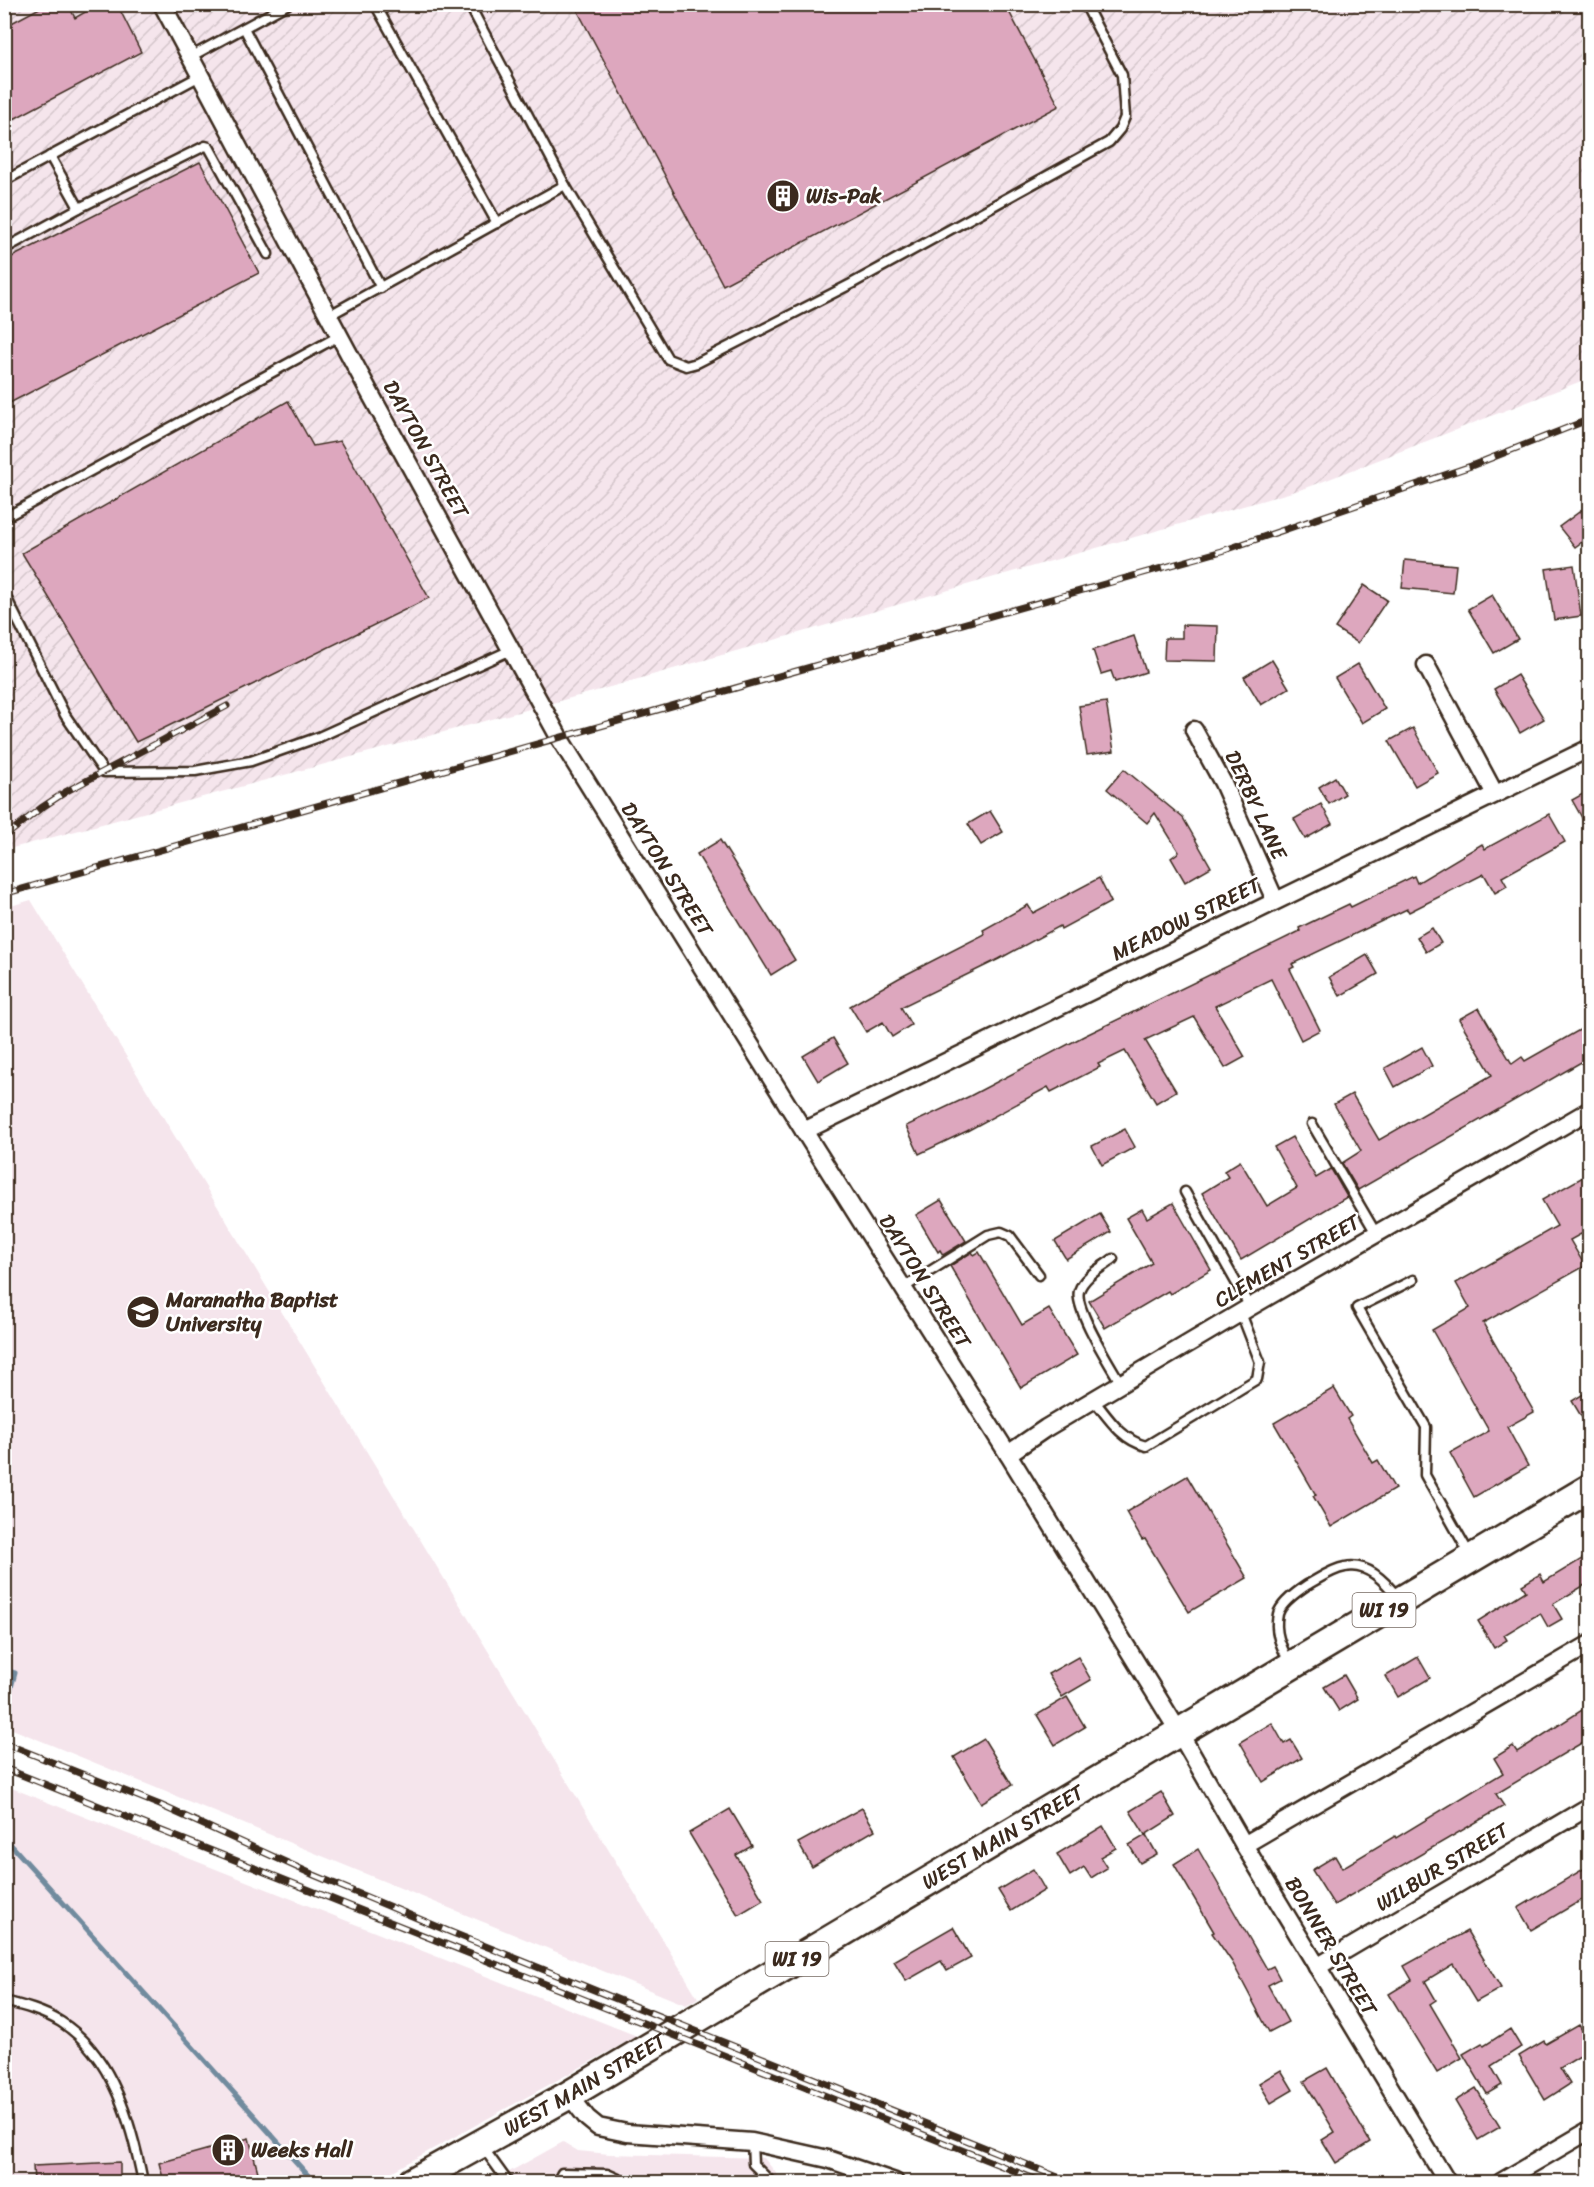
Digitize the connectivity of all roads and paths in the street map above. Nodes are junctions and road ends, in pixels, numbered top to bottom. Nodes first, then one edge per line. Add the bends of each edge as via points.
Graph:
1 (162, 4) edge
2 (288, 4) edge
3 (375, 4) edge
4 (469, 4) edge
5 (1085, 4) edge
6 (244, 28) junction
7 (190, 57) junction
8 (200, 75) junction
9 (50, 156) junction
10 (4, 181) edge
11 (565, 185) junction
12 (79, 208) junction
13 (496, 223) junction
14 (4, 249) edge
15 (268, 254) dead end
16 (381, 288) junction
17 (328, 316) junction
18 (339, 336) junction
19 (4, 518) edge
20 (4, 593) edge
21 (511, 650) junction
22 (1426, 665) dead end
23 (1194, 730) dead end
24 (1590, 748) edge
25 (1495, 794) junction
26 (1275, 900) junction
27 (1590, 1110) edge
28 (1312, 1124) dead end
29 (804, 1131) junction
30 (1185, 1192) dead end
31 (1377, 1235) junction
32 (1113, 1259) dead end
33 (1039, 1275) dead end
34 (1413, 1280) dead end
35 (903, 1288) junction
36 (1245, 1310) junction
37 (1121, 1384) junction
38 (1094, 1400) junction
39 (1008, 1454) junction
40 (1590, 1488) edge
41 (1471, 1558) junction
42 (1400, 1600) junction
43 (1590, 1644) edge
44 (1290, 1666) junction
45 (1179, 1732) junction
46 (1590, 1806) edge
47 (1244, 1845) junction
48 (1317, 1967) junction
49 (4, 2001) edge
50 (569, 2095) junction
51 (1590, 2130) edge
52 (752, 2142) junction
53 (481, 2144) junction
54 (143, 2182) edge
55 (412, 2182) edge
56 (508, 2182) edge
57 (557, 2182) edge
58 (625, 2182) edge
59 (771, 2182) edge
60 (895, 2182) edge
61 (1447, 2182) edge
62 (1501, 2182) edge

1 - 7 street, DAYTON STREET
2 - 6 lane
3 - 13 lane
4 - 11 lane
5 - 11 lane via 1122,75 1125,117 1109,142 851,284 697,363 686,366 668,359
6 - 7 lane
6 - 16 lane
7 - 8 street, DAYTON STREET
8 - 9 lane
8 - 17 street, DAYTON STREET
9 - 10 lane
9 - 12 lane
11 - 13 lane
12 - 14 lane
12 - 15 lane via 205,146
13 - 16 lane
16 - 17 lane
17 - 18 street, DAYTON STREET
18 - 19 lane
18 - 21 street, DAYTON STREET
20 - 21 lane via 65,715 104,772 195,771 251,761 319,737
21 - 29 street, DAYTON STREET via 560,739
22 - 25 street
23 - 26 street, DERBY LANE via 1223,783
24 - 25 street, MEADOW STREET
25 - 26 street, MEADOW STREET
26 - 29 street, MEADOW STREET
27 - 31 street, CLEMENT STREET
28 - 31 lane
29 - 35 street, DAYTON STREET
30 - 36 lane
31 - 36 street, CLEMENT STREET
32 - 37 lane via 1087,1278 1079,1293 1081,1311
33 - 35 lane via 1010,1236 1001,1232 988,1235
34 - 41 lane via 1357,1308 1426,1427 1425,1474
35 - 39 street, DAYTON STREET
36 - 37 street, CLEMENT STREET
36 - 38 lane via 1260,1362 1257,1379 1146,1446 1134,1443 1117,1430
37 - 38 street, CLEMENT STREET
38 - 39 street, CLEMENT STREET
39 - 45 street, DAYTON STREET
40 - 41 main road, WEST MAIN STREET / WI 19
41 - 42 main road, WEST MAIN STREET / WI 19
42 - 44 main road, WEST MAIN STREET / WI 19
42 - 44 lane via 1386,1582 1366,1569 1346,1566 1296,1592 1278,1611 1277,1637
43 - 47 street
44 - 45 main road, WEST MAIN STREET / WI 19
45 - 47 street, BONNER STREET
45 - 50 main road, WEST MAIN STREET / WI 19
46 - 48 street, WILBUR STREET
47 - 48 street, BONNER STREET
48 - 61 street, BONNER STREET
49 - 54 lane via 41,2011 62,2022 96,2056 125,2109
50 - 52 street via 598,2127 627,2133
50 - 53 main road, WEST MAIN STREET / WI 19
51 - 62 street
52 - 59 lane via 753,2164
52 - 60 street via 828,2159
53 - 55 main road, WEST MAIN STREET / WI 19
53 - 56 lane
57 - 58 lane via 562,2174 607,2174

